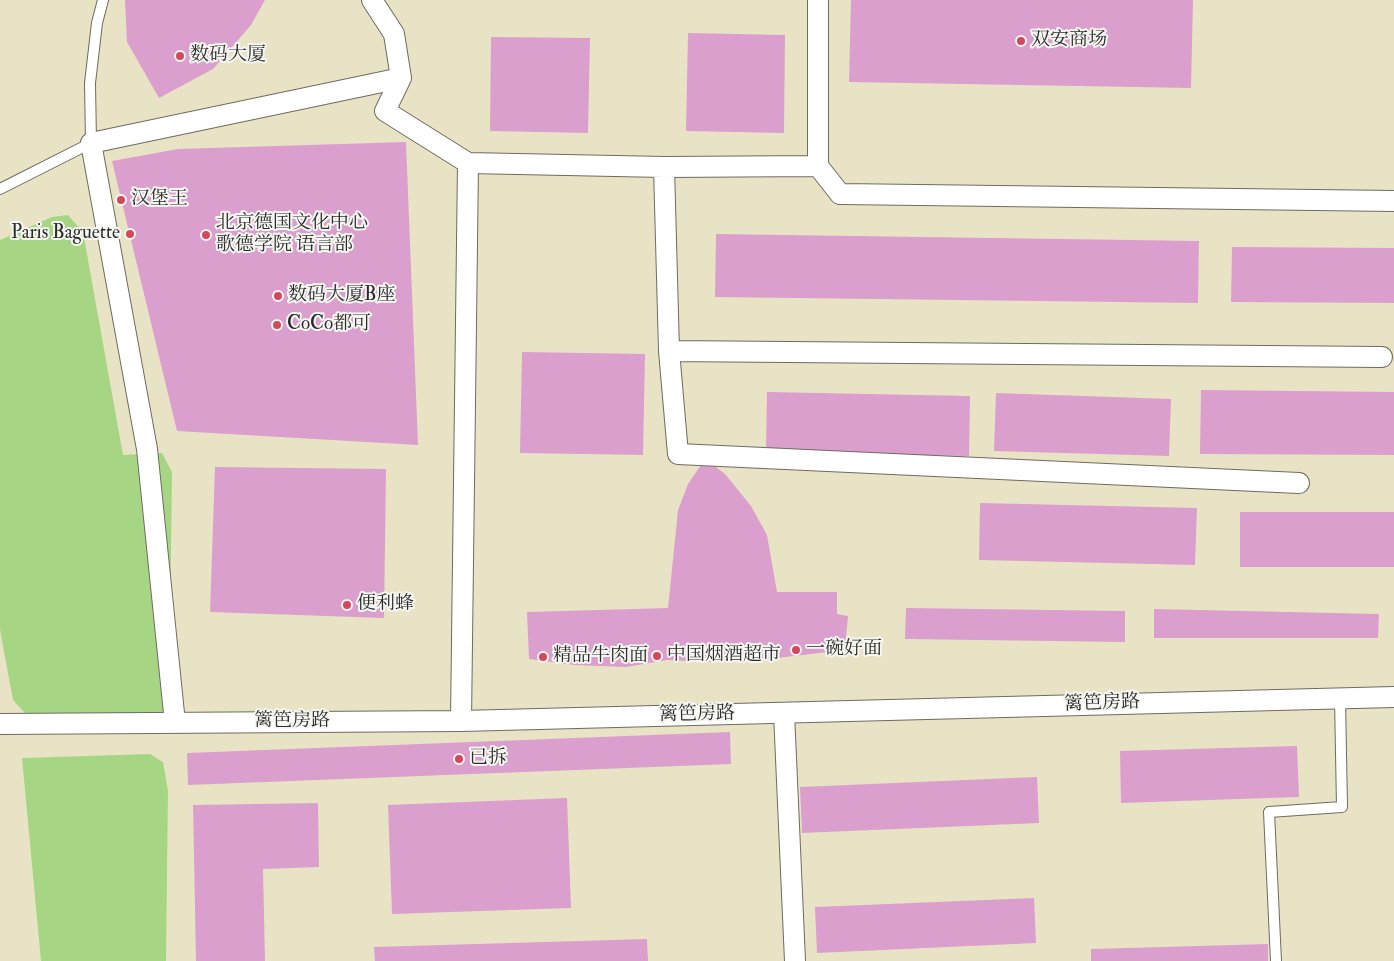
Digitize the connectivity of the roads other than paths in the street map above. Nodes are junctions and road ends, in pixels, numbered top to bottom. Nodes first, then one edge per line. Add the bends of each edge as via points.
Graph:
1 (103, 0) edge
2 (372, 0) edge
3 (818, 0) edge
4 (401, 78) junction
5 (91, 143) junction
6 (468, 163) junction
7 (818, 166) junction
8 (664, 167) junction
9 (0, 189) edge
10 (1394, 201) edge
11 (669, 352) junction
12 (1382, 357) dead end
13 (1299, 482) dead end
14 (1394, 697) edge
15 (1340, 698) junction
16 (784, 713) junction
17 (461, 721) junction
18 (175, 723) junction
19 (0, 724) edge
20 (795, 961) edge
21 (1276, 961) edge

1 - 5 lane via 90,83
2 - 4 street via 394,34
3 - 7 street
4 - 5 street
4 - 6 street via 385,111
5 - 9 lane
5 - 18 street via 147,449
6 - 8 street
6 - 17 street
7 - 8 street
7 - 10 street via 840,194
8 - 11 street
11 - 12 street
11 - 13 street via 678,454
14 - 15 street, 篱笆房路
15 - 16 street, 篱笆房路
15 - 21 lane via 1342,807 1269,812
16 - 17 street, 篱笆房路
16 - 20 street
17 - 18 street, 篱笆房路
18 - 19 street, 篱笆房路

